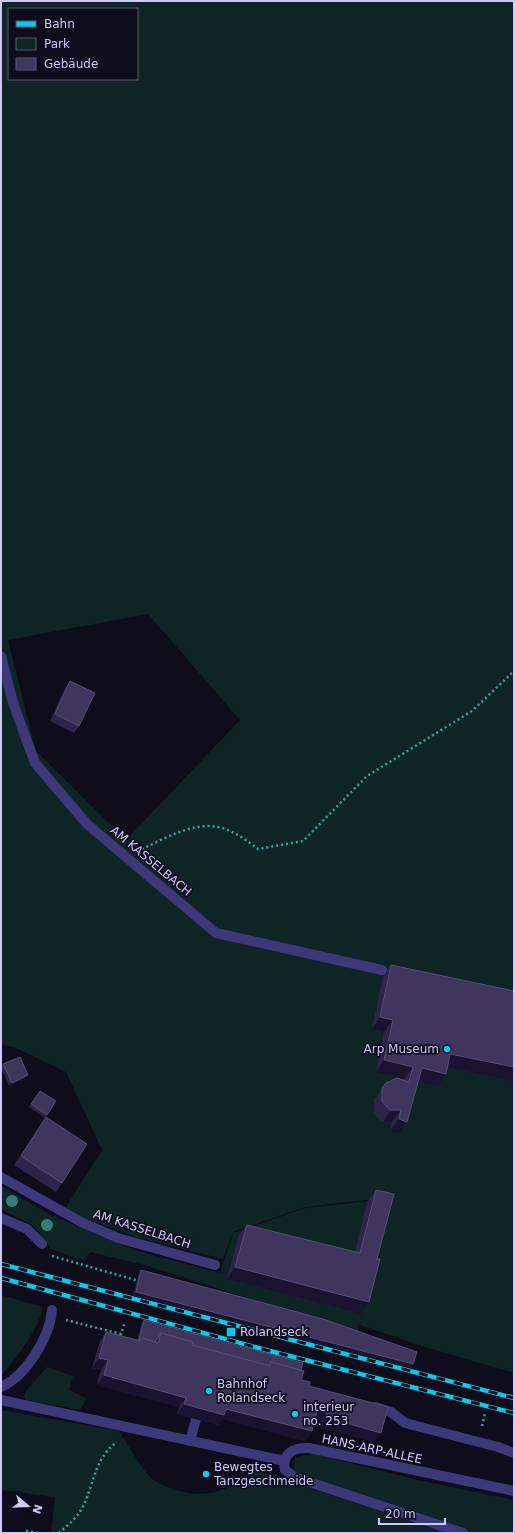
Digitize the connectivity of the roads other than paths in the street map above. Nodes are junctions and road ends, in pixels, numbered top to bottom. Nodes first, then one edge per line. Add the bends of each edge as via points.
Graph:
1 (1, 656) edge
2 (382, 970) dead end
3 (1, 1177) edge
4 (1, 1218) edge
5 (42, 1244) dead end
6 (215, 1265) dead end
7 (52, 1313) road end
8 (1, 1387) edge
9 (1, 1400) edge
10 (364, 1404) edge
11 (196, 1419) edge
12 (190, 1441) junction
13 (514, 1453) edge
14 (285, 1462) junction
15 (514, 1491) edge
16 (463, 1533) edge

1 - 2 lane, AM KASSELBACH via 13,703 35,763 87,824 216,933
3 - 6 lane, AM KASSELBACH via 87,1225 118,1238
4 - 5 lane via 27,1229
7 - 8 lane via 44,1340 26,1367 7,1385
9 - 12 lane
10 - 13 lane via 386,1410 405,1423
11 - 12 lane
12 - 14 lane
14 - 15 lane, HANS-ARP-ALLEE via 292,1450 309,1448
14 - 16 lane via 284,1470 294,1477

